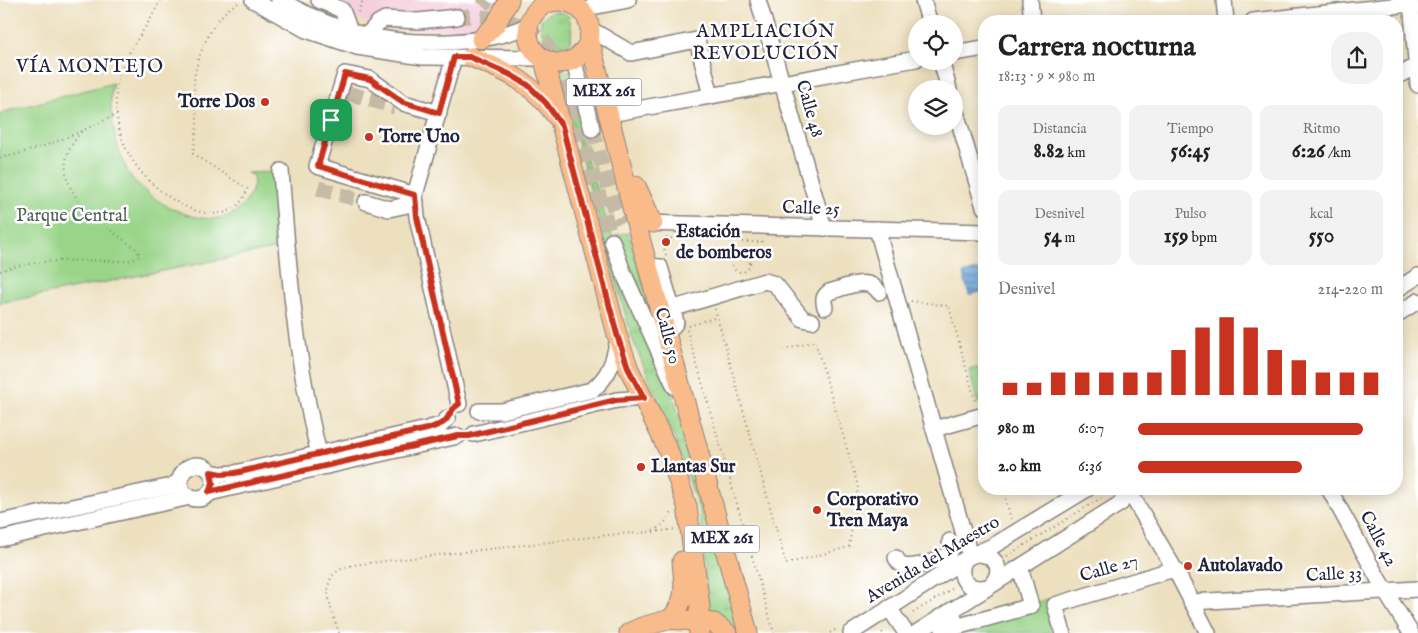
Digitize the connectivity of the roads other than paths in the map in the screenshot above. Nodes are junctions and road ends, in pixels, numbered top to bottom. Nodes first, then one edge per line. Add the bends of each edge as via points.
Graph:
1 (253, 0) edge
2 (279, 0) edge
3 (319, 0) edge
4 (509, 0) edge
5 (525, 0) edge
6 (628, 0) edge
7 (758, 0) edge
8 (922, 0) edge
9 (1030, 0) edge
10 (1224, 0) edge
11 (1411, 2) edge
12 (295, 8) junction
13 (927, 15) edge
14 (1031, 15) edge
15 (1225, 15) edge
16 (1303, 15) edge
17 (457, 17) tunnel mouth
18 (584, 18) edge
19 (530, 22) junction
20 (350, 31) junction
21 (366, 35) junction
22 (481, 39) junction
23 (978, 49) edge
24 (963, 52) edge
25 (462, 57) junction
26 (543, 59) junction
27 (573, 59) junction
28 (908, 61) edge
29 (1417, 65) edge
30 (1403, 73) edge
31 (782, 83) junction
32 (1418, 85) edge
33 (711, 96) junction
34 (395, 107) tunnel mouth
35 (610, 114) junction
36 (438, 116) junction
37 (562, 126) junction
38 (592, 129) tunnel mouth
39 (963, 135) edge
40 (281, 171) dead end
41 (978, 187) edge
42 (416, 199) junction
43 (366, 202) tunnel mouth
44 (645, 223) junction
45 (824, 228) junction
46 (877, 229) junction
47 (978, 232) edge
48 (612, 241) tunnel mouth
49 (1418, 276) edge
50 (1403, 286) edge
51 (879, 292) dead end
52 (1418, 301) edge
53 (825, 307) dead end
54 (666, 311) junction
55 (1403, 311) edge
56 (812, 321) dead end
57 (618, 338) junction
58 (644, 398) junction
59 (459, 404) junction
60 (687, 408) junction
61 (479, 411) junction
62 (978, 416) edge
63 (448, 418) junction
64 (656, 425) junction
65 (934, 429) junction
66 (474, 434) junction
67 (458, 436) junction
68 (319, 454) junction
69 (211, 472) junction
70 (180, 480) junction
71 (209, 492) junction
72 (1077, 495) edge
73 (1126, 495) edge
74 (1132, 495) edge
75 (1333, 495) edge
76 (190, 497) junction
77 (0, 522) edge
78 (0, 539) edge
79 (950, 542) dead end
80 (970, 556) junction
81 (896, 558) dead end
82 (1020, 567) junction
83 (1174, 570) junction
84 (989, 586) junction
85 (1418, 589) edge
86 (1385, 591) junction
87 (1191, 602) junction
88 (889, 608) junction
89 (946, 614) junction
90 (671, 620) junction
91 (698, 627) edge
92 (629, 633) edge
93 (727, 633) edge
94 (748, 633) edge
95 (851, 633) edge
96 (906, 633) edge
97 (916, 633) edge
98 (944, 633) edge
99 (1063, 633) edge
100 (1208, 633) edge
101 (1411, 633) edge

1 - 25 street via 306,30 358,47 423,57
2 - 12 street
3 - 12 street
3 - 20 street via 342,10
4 - 22 main road via 496,24
5 - 19 main road
6 - 18 street via 592,7
7 - 31 street, Calle 48
8 - 13 street
9 - 14 street
10 - 15 street
11 - 16 street
11 - 29 street
12 - 20 street
17 - 21 street via 418,22 385,19
18 - 19 main road via 567,3 552,2 539,8
18 - 27 main road via 582,52
18 - 33 street via 631,53 697,40
18 - 35 main road, Calle 50 / MEX 261
19 - 22 street via 504,34
19 - 26 main road via 530,43
20 - 21 street
21 - 22 street via 421,42
23 - 24 street
25 - 26 street
25 - 36 street
25 - 37 main road via 509,74 528,85
26 - 27 main road via 560,63
26 - 37 main road, MEX 261
27 - 38 street
28 - 31 street
29 - 30 street
29 - 32 street
31 - 33 street
31 - 45 street, Calle 48
33 - 35 street
34 - 36 street
35 - 44 main road, Calle 50 / MEX 261
36 - 42 street
36 - 42 street via 403,102 370,79 345,74 318,166
37 - 57 main road, MEX 261
39 - 41 street
40 - 68 street via 302,371
42 - 43 street via 388,209
42 - 59 street via 417,217
44 - 45 street, Calle 25
44 - 54 main road, Calle 50 / MEX 261 via 648,266
45 - 46 street, Calle 25
46 - 47 street, Calle 25
46 - 65 street
48 - 60 street via 667,371
49 - 50 street
51 - 53 street via 864,283 829,292 823,301
52 - 55 street
54 - 56 street via 765,281 775,284 803,319
54 - 60 main road, Calle 50 / MEX 261 via 666,334
57 - 58 main road, MEX 261 via 629,370
57 - 61 street via 609,370 592,390 502,411
58 - 64 main road, MEX 261
58 - 66 street via 616,400
59 - 61 street via 470,404
59 - 63 street via 451,410
60 - 94 main road, Calle 50 / MEX 261
61 - 66 street via 482,420
62 - 65 street
63 - 67 street via 450,428
63 - 68 street via 427,429
64 - 90 main road via 680,529 684,592
64 - 91 main road, MEX 261 via 687,506 700,606
65 - 80 street
66 - 67 street
67 - 71 street
68 - 69 street via 235,473
69 - 70 street via 196,465 185,470
69 - 71 street via 213,483
70 - 76 street via 182,490
70 - 77 street via 172,486
71 - 76 street via 201,498
72 - 80 street, Avenida del Maestro via 993,546
73 - 82 street via 1121,503
74 - 83 street
75 - 86 street, Calle 42
76 - 78 street
79 - 81 street via 949,553 942,559 909,567 903,566
80 - 84 street via 987,555 995,563 997,574
80 - 84 street via 963,566 963,577 970,586 981,589
80 - 88 street, Avenida del Maestro
82 - 84 street
82 - 89 street via 1031,606 956,627
83 - 87 street
83 - 99 street, Calle 27 via 1055,605
84 - 89 street
85 - 86 street, Calle 33
86 - 87 street, Calle 33
86 - 101 street, Calle 42
87 - 100 street
88 - 95 street, Avenida del Maestro
88 - 96 street
89 - 97 street
89 - 98 street
90 - 91 main road
90 - 92 main road
91 - 93 main road via 714,623

